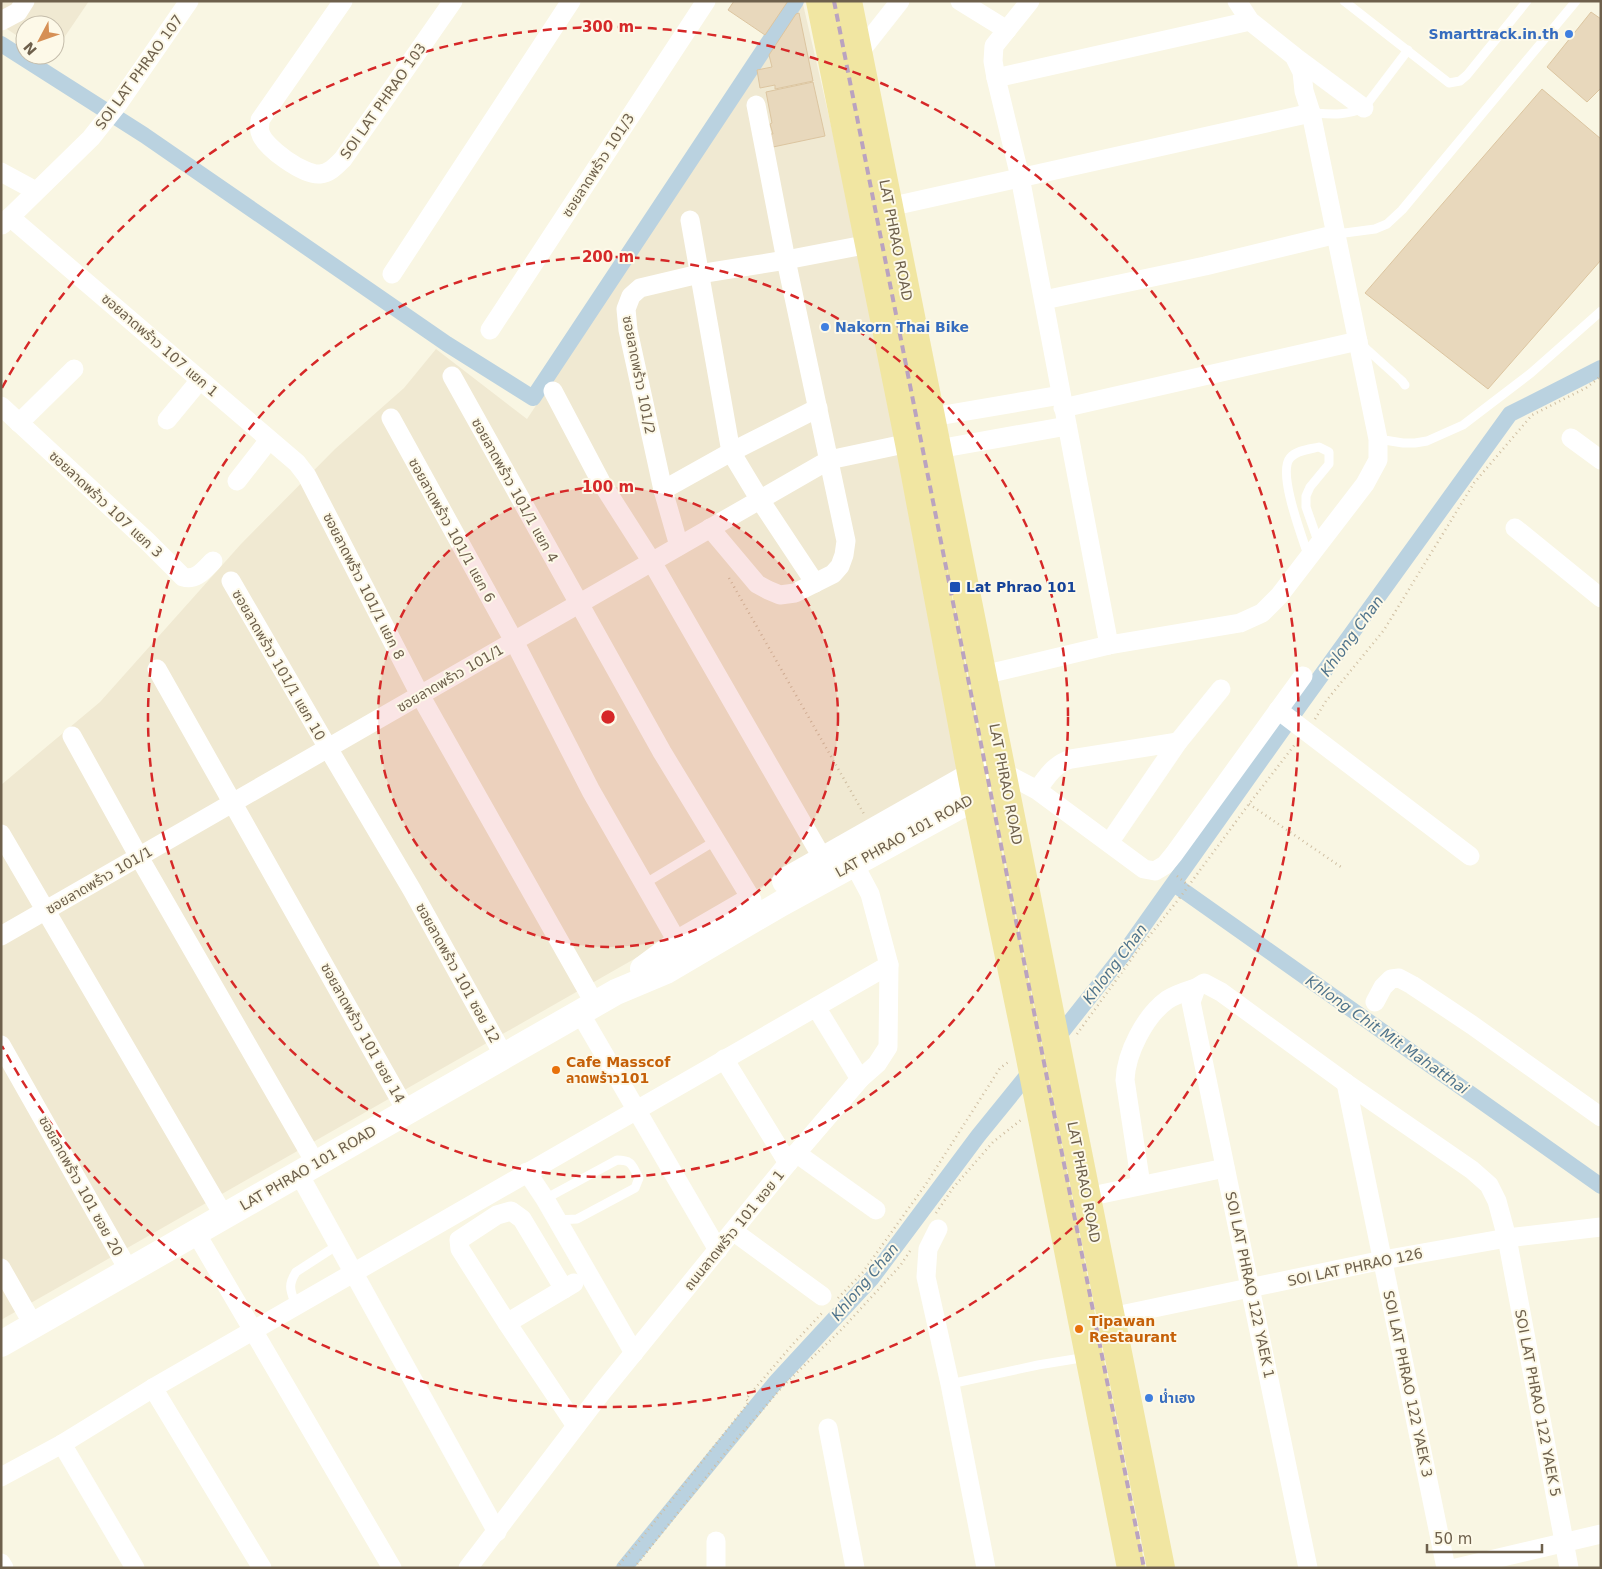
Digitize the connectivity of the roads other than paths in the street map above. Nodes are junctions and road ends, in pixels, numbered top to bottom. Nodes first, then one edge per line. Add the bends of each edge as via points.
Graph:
1 (25, 1) edge
2 (189, 1) edge
3 (343, 1) edge
4 (453, 1) edge
5 (571, 1) edge
6 (706, 1) edge
7 (820, 1) edge
8 (848, 1) edge
9 (900, 1) edge
10 (960, 1) edge
11 (1030, 1) edge
12 (1237, 1) edge
13 (1344, 1) edge
14 (1527, 1) edge
15 (1576, 1) edge
16 (1, 21) edge
17 (1250, 21) junction
18 (1006, 30) junction
19 (1408, 50) junction
20 (859, 54) junction
21 (1294, 56) junction
22 (996, 78) junction
23 (756, 105) dead end
24 (1364, 108) junction
25 (1311, 113) junction
26 (1, 172) edge
27 (1020, 177) junction
28 (36, 191) junction
29 (889, 207) junction
30 (690, 220) dead end
31 (6, 221) edge
32 (1337, 234) junction
33 (869, 244) junction
34 (786, 260) junction
35 (392, 274) dead end
36 (699, 274) junction
37 (1044, 300) junction
38 (1601, 311) edge
39 (490, 330) dead end
40 (1358, 341) junction
41 (74, 368) dead end
42 (452, 376) dead end
43 (200, 380) junction
44 (1405, 385) dead end
45 (553, 391) dead end
46 (1, 406) edge
47 (818, 408) junction
48 (1064, 409) junction
49 (932, 417) junction
50 (391, 418) dead end
51 (167, 420) dead end
52 (19, 423) junction
53 (1571, 438) dead end
54 (1378, 439) junction
55 (269, 440) junction
56 (908, 443) junction
57 (938, 449) junction
58 (731, 452) junction
59 (829, 460) junction
60 (1601, 460) edge
61 (307, 476) joint
62 (237, 481) dead end
63 (663, 490) junction
64 (760, 500) junction
65 (710, 528) junction
66 (1515, 528) dead end
67 (679, 546) junction
68 (1314, 551) junction
69 (213, 561) dead end
70 (652, 562) junction
71 (231, 581) dead end
72 (815, 583) junction
73 (1600, 595) edge
74 (578, 604) junction
75 (514, 641) junction
76 (1109, 644) junction
77 (157, 669) dead end
78 (983, 675) junction
79 (1303, 676) dead end
80 (1221, 689) dead end
81 (420, 695) junction
82 (1280, 711) junction
83 (72, 736) dead end
84 (1178, 742) junction
85 (328, 748) junction
86 (1003, 772) junction
87 (974, 786) junction
88 (1037, 790) junction
89 (233, 803) junction
90 (1, 834) edge
91 (715, 841) junction
92 (1110, 843) junction
93 (1470, 856) dead end
94 (139, 857) junction
95 (823, 859) junction
96 (854, 864) junction
97 (644, 884) junction
98 (412, 890) joint
99 (752, 900) junction
100 (47, 910) junction
101 (1, 936) edge
102 (678, 942) junction
103 (888, 965) junction
104 (1194, 995) junction
105 (1375, 1002) dead end
106 (597, 1003) junction
107 (816, 1007) junction
108 (1, 1045) edge
109 (504, 1056) junction
110 (724, 1059) junction
111 (860, 1078) junction
112 (1346, 1083) junction
113 (637, 1109) junction
114 (407, 1112) junction
115 (1601, 1117) edge
116 (792, 1158) junction
117 (1226, 1168) junction
118 (307, 1169) junction
119 (527, 1172) junction
120 (1141, 1185) junction
121 (1087, 1197) junction
122 (545, 1199) junction
123 (876, 1210) dead end
124 (224, 1216) junction
125 (935, 1224) road end
126 (561, 1227) junction
127 (1601, 1227) edge
128 (733, 1231) junction
129 (196, 1233) junction
130 (1507, 1238) junction
131 (540, 1248) junction
132 (330, 1250) dead end
133 (718, 1250) junction
134 (1383, 1260) junction
135 (1, 1268) edge
136 (129, 1271) junction
137 (354, 1273) junction
138 (1250, 1289) junction
139 (822, 1296) dead end
140 (296, 1306) junction
141 (1111, 1317) junction
142 (507, 1323) junction
143 (34, 1326) junction
144 (252, 1330) junction
145 (1, 1344) edge
146 (634, 1353) junction
147 (1089, 1357) junction
148 (950, 1384) junction
149 (153, 1388) junction
150 (576, 1426) junction
151 (828, 1428) dead end
152 (62, 1444) junction
153 (1, 1477) edge
154 (496, 1532) junction
155 (1601, 1534) edge
156 (716, 1541) dead end
157 (1564, 1543) junction
158 (1, 1564) edge
159 (4, 1568) edge
160 (135, 1568) edge
161 (262, 1568) edge
162 (392, 1568) edge
163 (468, 1568) edge
164 (716, 1568) edge
165 (855, 1568) edge
166 (986, 1568) edge
167 (1132, 1568) edge
168 (1161, 1568) edge
169 (1308, 1568) edge
170 (1446, 1568) edge
171 (1456, 1568) edge
172 (1569, 1568) edge

1 - 16 street via 18,12
2 - 28 street, SOI LAT PHRAO 107 via 91,138
3 - 4 street, SOI LAT PHRAO 103 via 260,120 264,141 297,168 319,174 334,170
5 - 35 street
6 - 39 street, ซอยลาดพร้าว 101/3
7 - 33 main road, LAT PHRAO ROAD
8 - 20 main road, LAT PHRAO ROAD
9 - 20 street
10 - 18 street
11 - 18 street
12 - 17 street
13 - 19 lane
14 - 19 lane via 1460,82 1449,83
15 - 32 lane via 1402,210 1387,224 1375,229
17 - 21 street
17 - 22 street
18 - 22 street via 994,46
19 - 24 lane
20 - 29 main road, LAT PHRAO ROAD
21 - 24 street
21 - 25 street via 1302,72
22 - 27 street
23 - 34 street
24 - 25 lane via 1342,115
25 - 27 street
25 - 32 street
26 - 28 street
27 - 29 street
27 - 37 street
28 - 31 street, SOI LAT PHRAO 107
29 - 49 main road, LAT PHRAO ROAD
30 - 36 street
31 - 43 street, ซอยลาดพร้าว 107 แยก 1
32 - 37 street
32 - 40 street
33 - 34 street, ซอยลาดพร้าว 101/2
33 - 56 main road, LAT PHRAO ROAD
34 - 36 street, ซอยลาดพร้าว 101/2
34 - 47 street
36 - 58 street
36 - 63 street, ซอยลาดพร้าว 101/2 via 640,288 631,296 626,309
37 - 48 street
38 - 54 lane via 1463,425 1415,443
40 - 44 lane
40 - 48 street
40 - 54 street
41 - 52 street
42 - 74 street, ซอยลาดพร้าว 101/1 แยก 4
43 - 51 street
43 - 55 street, ซอยลาดพร้าว 107 แยก 1
45 - 70 street via 601,482
46 - 52 street, ซอยลาดพร้าว 107 แยก 3
47 - 58 street
47 - 59 street
48 - 49 street
48 - 57 street
48 - 76 street
49 - 57 main road, LAT PHRAO ROAD
50 - 75 street, ซอยลาดพร้าว 101/1 แยก 6
52 - 69 street, ซอยลาดพร้าว 107 แยก 3 via 183,577 195,577
53 - 60 street
54 - 68 street via 1378,460 1365,484
55 - 61 street, ซอยลาดพร้าว 107 แยก 1
55 - 62 street
56 - 59 street, ซอยลาดพร้าว 101/1
56 - 87 main road, LAT PHRAO ROAD
57 - 78 main road, LAT PHRAO ROAD
58 - 63 street
58 - 64 street
59 - 64 street, ซอยลาดพร้าว 101/1
59 - 72 street via 846,541 840,566 833,574
61 - 81 street, ซอยลาดพร้าว 101/1 แยก 8
63 - 67 street, ซอยลาดพร้าว 101/2
64 - 65 street, ซอยลาดพร้าว 101/1
64 - 72 street
65 - 67 street, ซอยลาดพร้าว 101/1
65 - 72 street via 758,584 768,590 780,594 795,593
66 - 73 street
67 - 70 street, ซอยลาดพร้าว 101/1
68 - 68 lane via 1306,496 1328,464 1329,452 1319,447 1290,457 1286,467 1294,514
68 - 76 street via 1262,613 1240,623
70 - 74 street, ซอยลาดพร้าว 101/1
70 - 95 street
71 - 85 street, ซอยลาดพร้าว 101/1 แยก 10
74 - 75 street, ซอยลาดพร้าว 101/1
74 - 91 street, ซอยลาดพร้าว 101/1 แยก 4
75 - 81 street, ซอยลาดพร้าว 101/1
75 - 97 street, ซอยลาดพร้าว 101/1 แยก 6
76 - 78 street
77 - 89 street, ซอยลาดพร้าว 101 ซอย 14
78 - 86 main road, LAT PHRAO ROAD
79 - 82 street
80 - 84 street
81 - 85 street, ซอยลาดพร้าว 101/1
81 - 106 street, ซอยลาดพร้าว 101/1 แยก 8
82 - 92 street via 1164,865 1155,871 1144,869
82 - 93 street
83 - 94 street
84 - 88 street via 1063,761
84 - 92 street
85 - 89 street, ซอยลาดพร้าว 101/1
85 - 98 street, ซอยลาดพร้าว 101/1 แยก 10
86 - 87 street, LAT PHRAO 101 ROAD
86 - 88 street
86 - 121 main road, LAT PHRAO ROAD
87 - 95 street, LAT PHRAO 101 ROAD via 874,830
87 - 96 street, LAT PHRAO 101 ROAD
87 - 147 main road, LAT PHRAO ROAD
88 - 92 street
89 - 94 street, ซอยลาดพร้าว 101/1
89 - 114 street, ซอยลาดพร้าว 101 ซอย 14
90 - 100 street
91 - 97 lane
91 - 99 street, ซอยลาดพร้าว 101/1 แยก 4
94 - 100 street, ซอยลาดพร้าว 101/1
94 - 118 street via 222,1000
95 - 99 street, LAT PHRAO 101 ROAD
96 - 103 street, ถนนลาดพร้าว 101 ซอย 1 via 870,894
96 - 106 street, LAT PHRAO 101 ROAD via 666,971
97 - 102 street, ซอยลาดพร้าว 101/1 แยก 6
98 - 109 street, ซอยลาดพร้าว 101 ซอย 12
99 - 102 street, LAT PHRAO 101 ROAD
100 - 101 street, ซอยลาดพร้าว 101/1
100 - 124 street
102 - 106 street, LAT PHRAO 101 ROAD
103 - 107 street
103 - 111 street, ถนนลาดพร้าว 101 ซอย 1 via 888,1047
104 - 112 street, SOI LAT PHRAO 122 YAEK 5 via 1204,984 1221,992
104 - 117 street, SOI LAT PHRAO 122 YAEK 1
104 - 120 street via 1168,1000 1156,1012 1145,1024 1125,1068
105 - 115 street via 1391,978 1399,978
106 - 109 street, LAT PHRAO 101 ROAD
106 - 113 street, ซอยลาดพร้าว 101/1 แยก 8
107 - 110 street
107 - 111 street
108 - 136 street, ซอยลาดพร้าว 101 ซอย 20
109 - 114 street, LAT PHRAO 101 ROAD
110 - 113 street
110 - 116 street
111 - 116 street, ถนนลาดพร้าว 101 ซอย 1
112 - 130 street, SOI LAT PHRAO 122 YAEK 5 via 1489,1185
112 - 134 street, SOI LAT PHRAO 122 YAEK 3
113 - 119 street
113 - 133 street, ซอยลาดพร้าว 101/1 แยก 8
114 - 118 street, LAT PHRAO 101 ROAD
116 - 123 street
116 - 128 street, ถนนลาดพร้าว 101 ซอย 1
117 - 120 street
117 - 138 street, SOI LAT PHRAO 122 YAEK 1
118 - 124 street, LAT PHRAO 101 ROAD
118 - 137 street
119 - 122 street
119 - 137 street
120 - 121 street
121 - 141 main road, LAT PHRAO ROAD
122 - 126 street
122 - 126 lane via 617,1160 630,1163 639,1178 635,1188
124 - 129 street, LAT PHRAO 101 ROAD
125 - 148 street via 928,1249 926,1277
126 - 131 street
126 - 146 street
127 - 130 street, SOI LAT PHRAO 126
128 - 133 street, ถนนลาดพร้าว 101 ซอย 1
128 - 139 street
129 - 136 street, LAT PHRAO 101 ROAD
129 - 144 street
130 - 134 street, SOI LAT PHRAO 126
130 - 157 street, SOI LAT PHRAO 122 YAEK 5
131 - 142 street via 569,1286
131 - 142 street via 522,1218 511,1211 497,1215 459,1240 460,1249
132 - 140 lane via 296,1272 290,1286
133 - 146 street, ถนนลาดพร้าว 101 ซอย 1
134 - 138 street, SOI LAT PHRAO 126
134 - 170 street, SOI LAT PHRAO 122 YAEK 3
135 - 143 street
136 - 143 street, LAT PHRAO 101 ROAD
137 - 140 street
137 - 154 street
138 - 141 street, SOI LAT PHRAO 126
138 - 169 street, SOI LAT PHRAO 122 YAEK 1
140 - 144 street
141 - 168 main road, LAT PHRAO ROAD
142 - 150 street
143 - 145 street, LAT PHRAO 101 ROAD
144 - 149 street
144 - 162 street
146 - 150 street, ถนนลาดพร้าว 101 ซอย 1
147 - 148 lane
147 - 167 main road, LAT PHRAO ROAD
148 - 166 street
149 - 152 street
149 - 161 street
150 - 154 street, ถนนลาดพร้าว 101 ซอย 1
151 - 165 street
152 - 153 street
152 - 160 street
154 - 163 street, ถนนลาดพร้าว 101 ซอย 1
155 - 157 street
156 - 164 street
157 - 171 street
157 - 172 street, SOI LAT PHRAO 122 YAEK 5
158 - 159 street

